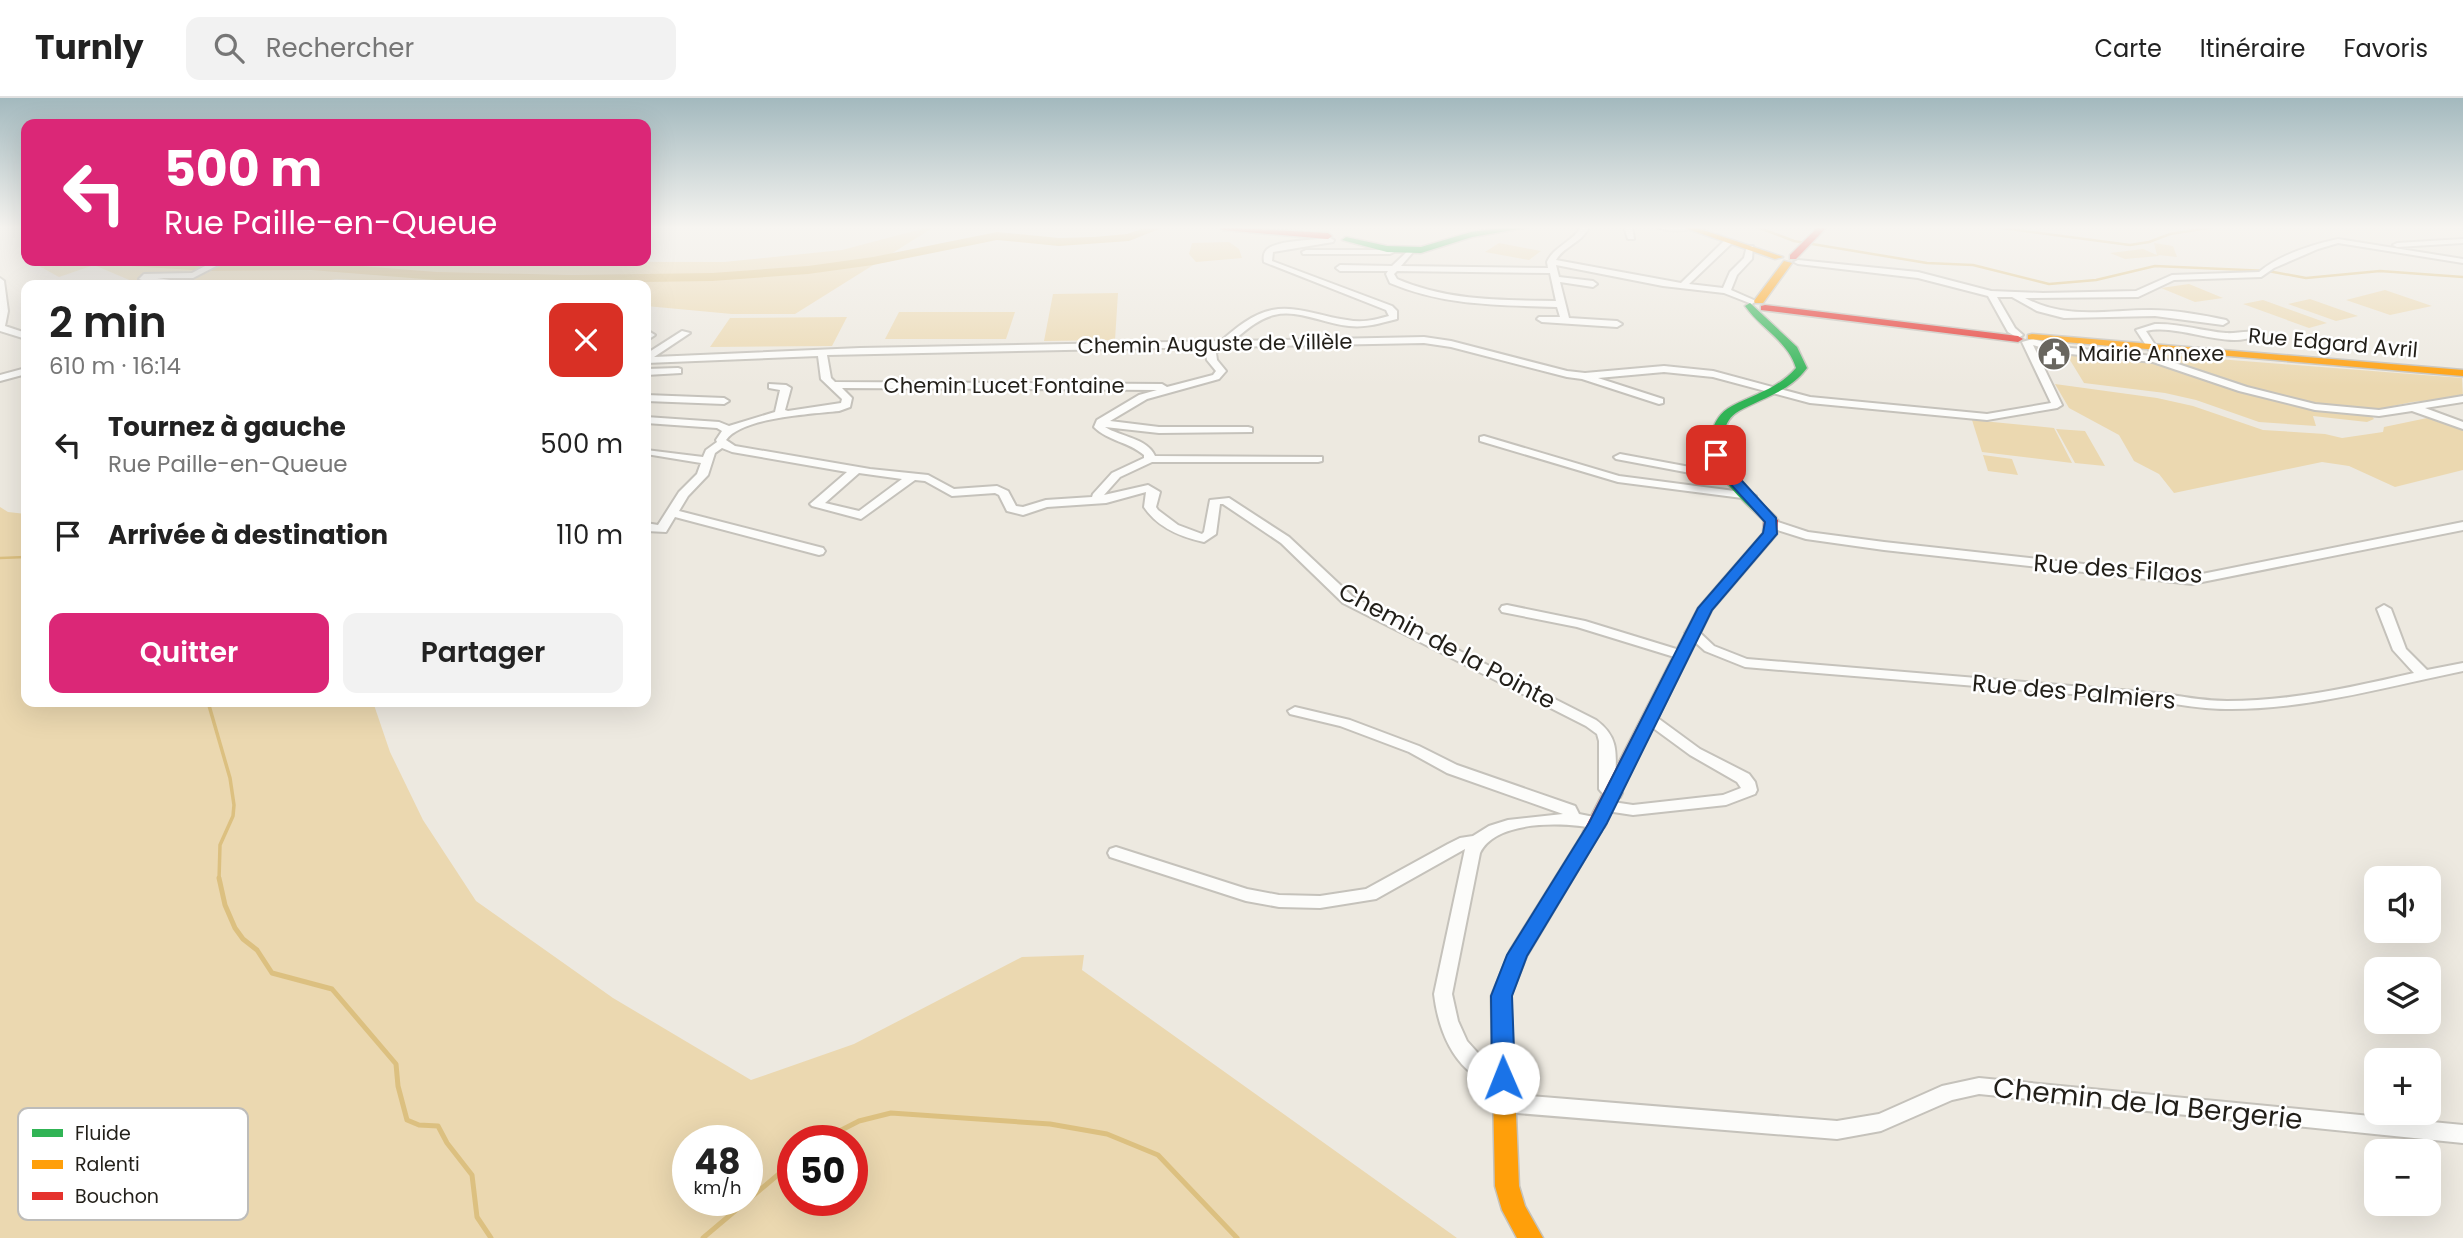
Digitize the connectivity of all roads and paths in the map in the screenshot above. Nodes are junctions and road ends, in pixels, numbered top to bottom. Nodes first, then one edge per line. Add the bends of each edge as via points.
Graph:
1 (1316, 280) edge
2 (1393, 280) edge
3 (1554, 280) edge
4 (1581, 280) edge
5 (1632, 280) edge
6 (1689, 280) edge
7 (1730, 280) edge
8 (1777, 280) edge
9 (1936, 280) edge
10 (2167, 280) edge
11 (0, 281) edge
12 (1593, 284) dead end
13 (1683, 286) junction
14 (1726, 291) junction
15 (1991, 294) junction
16 (2011, 295) junction
17 (1560, 304) junction
18 (1759, 306) junction
19 (1542, 319) dead end
20 (1565, 320) junction
21 (2222, 323) dead end
22 (1618, 324) dead end
23 (0, 327) edge
24 (685, 333) dead end
25 (2253, 334) dead end
26 (21, 336) edge
27 (2024, 337) junction
28 (1224, 344) junction
29 (2153, 350) junction
30 (651, 351) edge
31 (822, 353) junction
32 (651, 359) edge
33 (678, 371) dead end
34 (21, 372) edge
35 (651, 372) edge
36 (2463, 374) edge
37 (1585, 376) junction
38 (0, 378) edge
39 (831, 385) junction
40 (773, 386) dead end
41 (1177, 388) junction
42 (1777, 391) junction
43 (651, 398) edge
44 (2463, 399) edge
45 (724, 401) dead end
46 (1659, 401) dead end
47 (2409, 406) junction
48 (787, 414) junction
49 (651, 421) edge
50 (1101, 424) junction
51 (2463, 426) edge
52 (728, 430) junction
53 (1248, 430) dead end
54 (1484, 439) dead end
55 (722, 443) junction
56 (651, 452) edge
57 (1620, 457) dead end
58 (1149, 459) junction
59 (1318, 459) dead end
60 (707, 460) junction
61 (856, 470) junction
62 (914, 476) junction
63 (1732, 478) junction
64 (1750, 496) junction
65 (1106, 500) junction
66 (673, 513) junction
67 (1772, 524) junction
68 (2463, 526) edge
69 (651, 528) edge
70 (819, 551) dead end
71 (1507, 609) dead end
72 (2384, 609) dead end
73 (1692, 633) junction
74 (1681, 654) junction
75 (2463, 667) edge
76 (2424, 675) junction
77 (1295, 711) dead end
78 (1650, 719) junction
79 (1610, 799) junction
80 (1573, 818) junction
81 (1598, 823) junction
82 (1478, 842) junction
83 (1116, 853) dead end
84 (1503, 1078) junction
85 (1504, 1104) junction
86 (2463, 1134) edge
87 (1531, 1238) edge

1 - 28 street via 1388,308 1395,315 1381,322 1347,323 1280,310 1245,324
2 - 17 street via 1456,300
3 - 17 street
4 - 12 street
5 - 13 street
6 - 13 street
7 - 14 street
8 - 18 main road
9 - 15 street
10 - 16 street via 2138,294
11 - 23 street via 4,311
13 - 14 street
14 - 18 street
15 - 16 street
15 - 27 street
16 - 21 street via 2064,315 2155,313
17 - 20 street
18 - 27 main road, Rue Edgard Avril
18 - 42 main road via 1802,362 1796,377
19 - 20 street
20 - 22 street
23 - 26 street
24 - 30 street
25 - 29 street via 2239,338 2170,328 2141,330
27 - 29 main road, Rue Edgard Avril
27 - 42 street, Chemin Auguste de Villèle via 2057,405 1987,417 1811,400
27 - 47 street via 2060,350 2154,359 2302,405 2379,413
28 - 31 street, Chemin Auguste de Villèle
28 - 37 street, Chemin Auguste de Villèle via 1432,340
28 - 41 street via 1211,356 1220,374
29 - 36 main road, Rue Edgard Avril
31 - 32 street, Chemin Auguste de Villèle
31 - 39 street
33 - 35 street
34 - 38 street
37 - 42 street, Chemin Auguste de Villèle via 1664,369 1713,374
37 - 46 street
39 - 41 street, Chemin Lucet Fontaine
39 - 48 street via 847,398 846,405
40 - 48 street via 786,388 779,411
41 - 50 street via 1136,400
42 - 63 main road via 1721,420 1716,455
43 - 45 street
44 - 47 street
47 - 51 street
48 - 52 street
49 - 52 street via 719,425
50 - 53 street via 1158,430
50 - 58 street via 1103,431 1146,449
52 - 55 street
54 - 64 street via 1618,479
55 - 60 street
55 - 61 street, Chemin de la Pointe via 732,449
56 - 60 street
57 - 63 street
58 - 59 street
58 - 65 street via 1110,480 1097,496
60 - 66 street via 702,475 683,494
61 - 62 street, Chemin de la Pointe
61 - 62 street via 816,504 861,515
62 - 65 street, Chemin de la Pointe via 933,479 952,494 997,489 1016,512 1046,504
63 - 64 main road
64 - 67 main road
65 - 79 street, Chemin de la Pointe via 1151,489 1153,513 1204,538 1212,530 1214,502 1232,504 1284,540 1348,600 1603,732
66 - 69 street via 662,529
66 - 70 street
67 - 68 street, Rue des Filaos via 1806,535 1884,546 2192,580
67 - 73 main road via 1770,534 1705,608
71 - 74 street via 1561,618
72 - 76 street via 2400,650
73 - 74 main road
73 - 76 street, Rue des Palmiers via 1718,654 1745,663 2210,705 2305,699
74 - 78 main road
75 - 76 street, Rue des Palmiers
77 - 80 street via 1345,723 1414,749 1452,769 1569,810
78 - 79 main road
78 - 79 street via 1695,752 1743,778 1749,790 1726,800 1633,810
79 - 81 main road
80 - 81 street
80 - 82 street via 1498,828
81 - 84 main road via 1517,955 1501,996
82 - 83 street via 1466,842 1370,895 1320,902 1246,895
82 - 84 street via 1443,995 1445,1015 1454,1037 1477,1066
84 - 85 main road
85 - 86 street, Chemin de la Bergerie via 1838,1129 1881,1122 1949,1092 1979,1086
85 - 87 main road via 1507,1186 1514,1210

